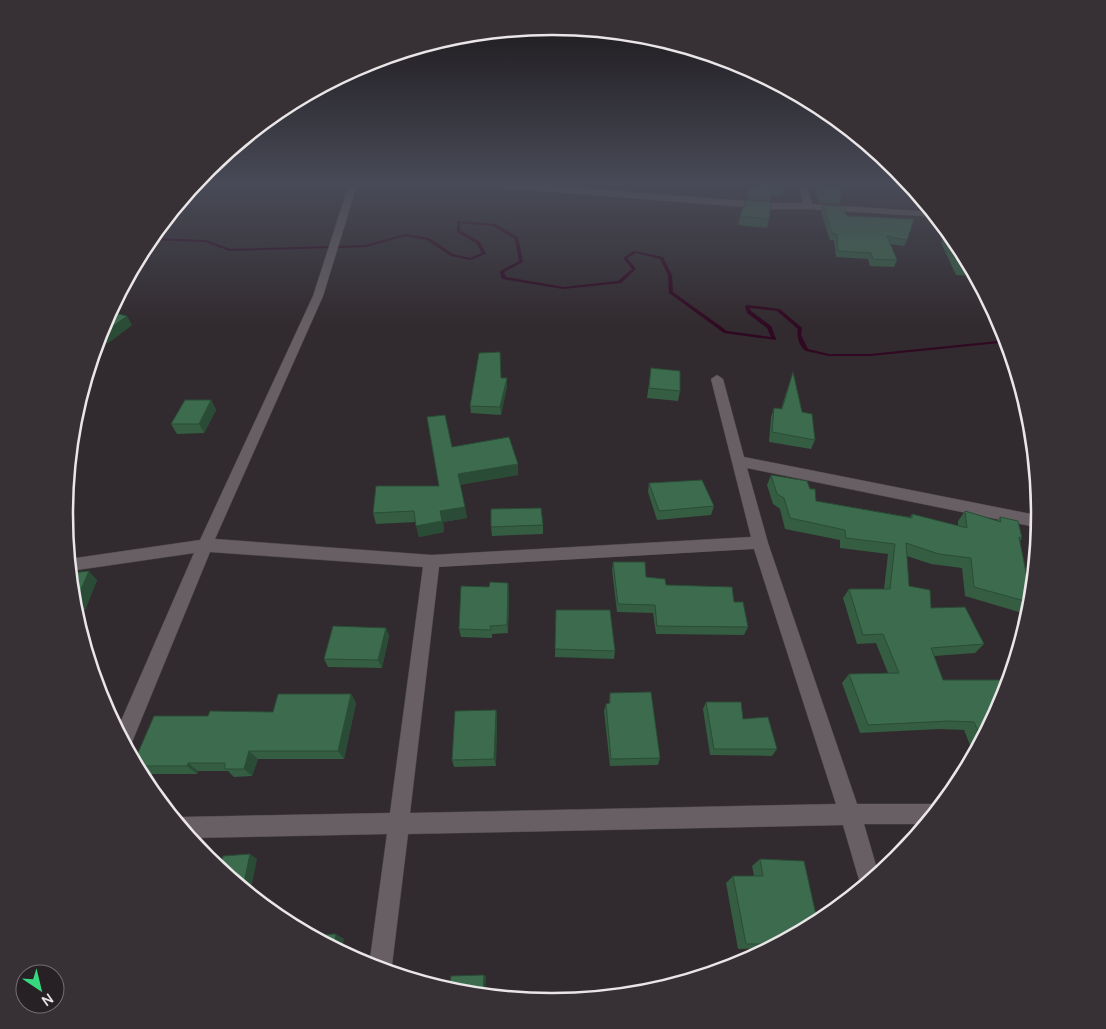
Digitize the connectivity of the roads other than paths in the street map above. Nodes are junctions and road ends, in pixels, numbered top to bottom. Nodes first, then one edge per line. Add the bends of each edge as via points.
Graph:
1 (338, 233) edge
2 (717, 379) dead end
3 (739, 461) junction
4 (1032, 520) edge
5 (760, 543) junction
6 (205, 545) junction
7 (432, 560) junction
8 (77, 564) edge
9 (126, 733) edge
10 (850, 814) junction
11 (927, 814) edge
12 (398, 824) junction
13 (190, 828) edge
14 (868, 876) edge
15 (381, 962) edge

1 - 6 street via 318,296
2 - 3 street
3 - 4 street
3 - 5 street
5 - 7 street
5 - 10 street
6 - 7 street
6 - 8 street
6 - 9 street
7 - 12 street
10 - 11 street
10 - 12 street
10 - 14 street
12 - 13 street
12 - 15 street

